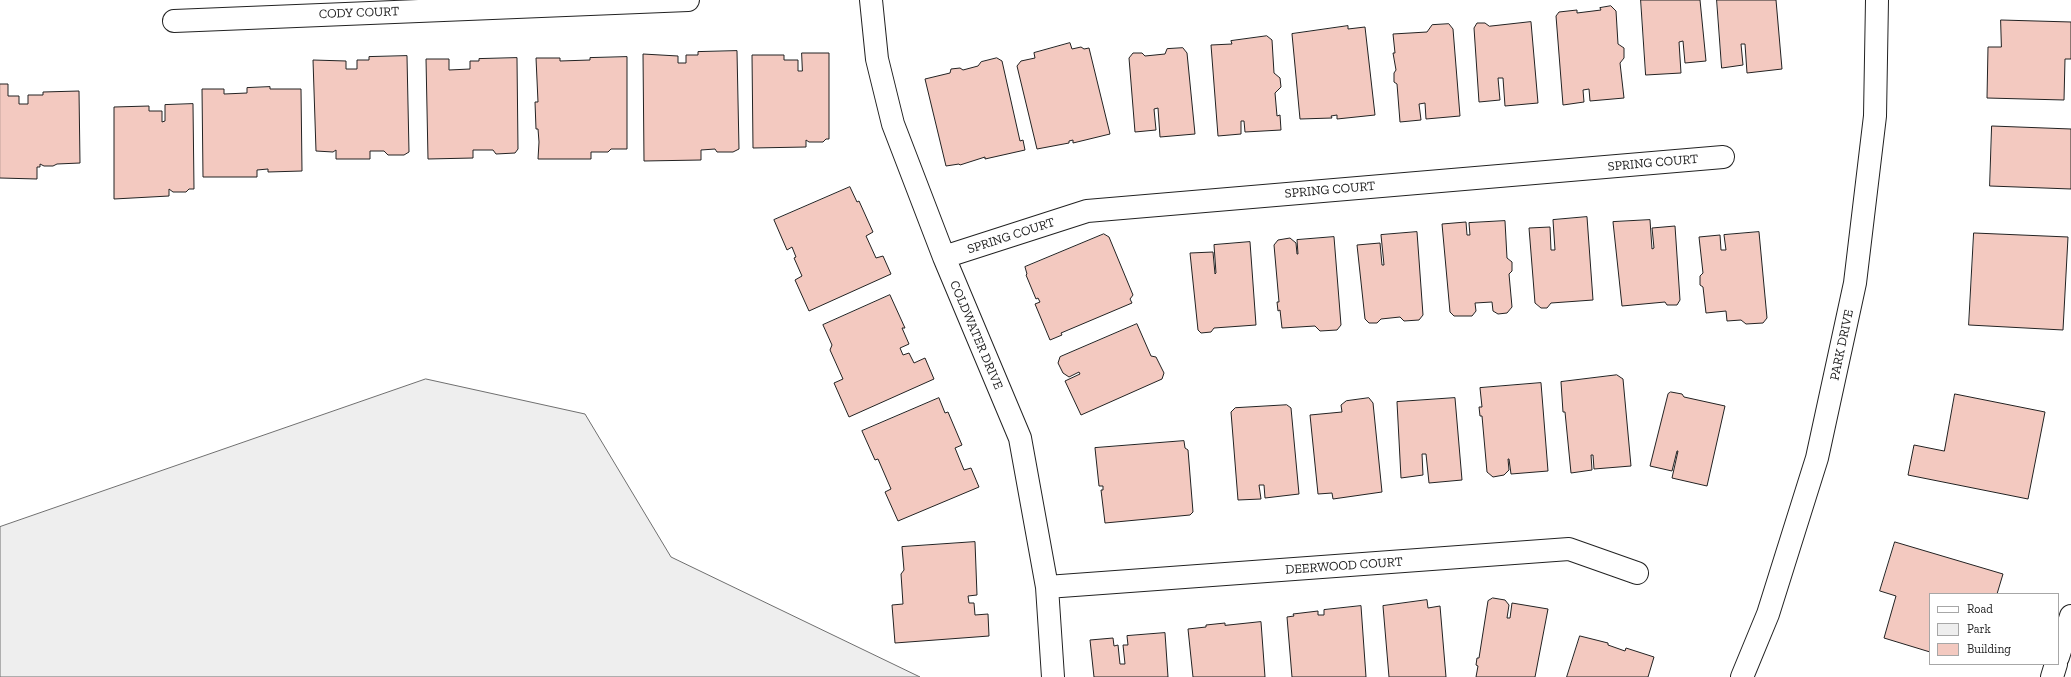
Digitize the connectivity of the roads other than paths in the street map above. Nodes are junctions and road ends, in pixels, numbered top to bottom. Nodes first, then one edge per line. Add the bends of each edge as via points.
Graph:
1 (688, 0) edge
2 (871, 0) edge
3 (1877, 0) edge
4 (174, 21) dead end
5 (1723, 157) dead end
6 (944, 257) junction
7 (1637, 573) dead end
8 (1047, 587) junction
9 (2071, 616) edge
10 (2059, 654) edge
11 (2056, 665) edge
12 (1053, 677) edge
13 (1742, 677) edge
14 (2052, 677) edge

1 - 4 street, CODY COURT
2 - 6 street, COLDWATER DRIVE via 877,59 893,124
3 - 13 street, PARK DRIVE via 1875,116 1855,283 1817,458 1768,614
5 - 6 street, SPRING COURT via 1087,211
6 - 8 street, COLDWATER DRIVE via 1020,438
7 - 8 street, DEERWOOD COURT via 1569,549
8 - 12 street, COLDWATER DRIVE
9 - 10 street
11 - 14 street

